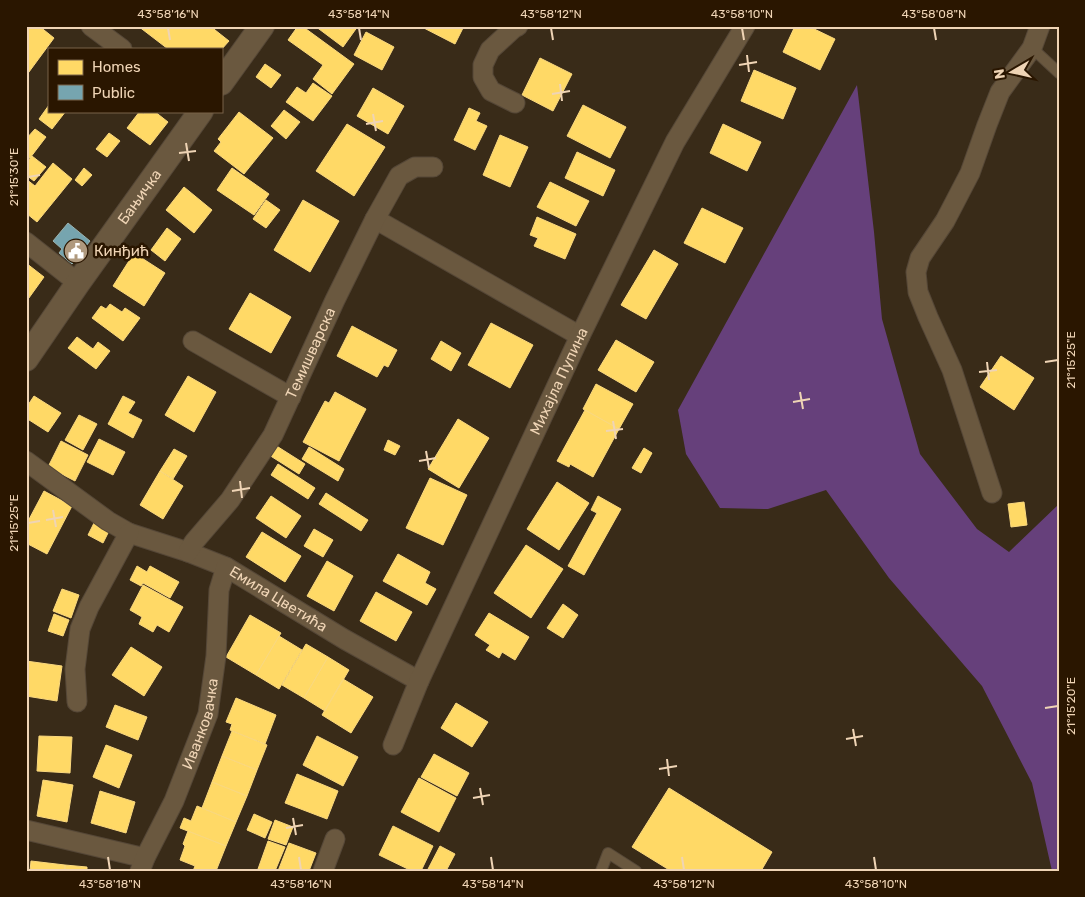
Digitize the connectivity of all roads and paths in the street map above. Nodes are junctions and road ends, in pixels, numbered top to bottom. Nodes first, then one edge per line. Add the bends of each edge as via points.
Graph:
1 (91, 26) edge
2 (262, 26) edge
3 (518, 26) edge
4 (744, 26) edge
5 (1040, 26) edge
6 (121, 48) edge
7 (1032, 48) junction
8 (1059, 73) edge
9 (222, 82) edge
10 (515, 104) dead end
11 (200, 112) edge
12 (433, 167) dead end
13 (375, 219) junction
14 (26, 242) edge
15 (78, 283) junction
16 (580, 336) junction
17 (193, 341) dead end
18 (26, 358) edge
19 (291, 397) junction
20 (26, 460) edge
21 (992, 493) dead end
22 (130, 533) junction
23 (188, 552) junction
24 (226, 567) junction
25 (419, 682) junction
26 (77, 702) dead end
27 (393, 745) dead end
28 (26, 830) edge
29 (336, 840) dead end
30 (142, 864) edge
31 (324, 871) edge
32 (601, 871) edge
33 (636, 871) edge

1 - 6 street
2 - 9 street
3 - 10 street via 490,50 483,65 483,77 491,91
4 - 16 street, Михајла Пупина via 675,142
5 - 7 street
7 - 8 lane
7 - 21 street via 1000,92 970,173 945,221 920,258 916,272 918,292 952,370
11 - 15 street, Бањичка
12 - 13 street, Темишварска via 415,167 398,176
13 - 16 street
13 - 19 street, Темишварска
14 - 15 street
15 - 18 street, Бањичка
16 - 25 street, Михајла Пупина
17 - 19 street
19 - 23 street, Темишварска via 273,436 230,500
20 - 22 street, Емила Цветића via 108,521
22 - 23 street, Емила Цветића
22 - 26 street via 80,629
23 - 24 street, Емила Цветића
24 - 25 street, Емила Цветића
24 - 30 street, Иванковачка via 219,590 216,656 208,714 174,801
25 - 27 street, Михајла Пупина
28 - 30 street
29 - 31 street
32 - 33 lane via 608,853

